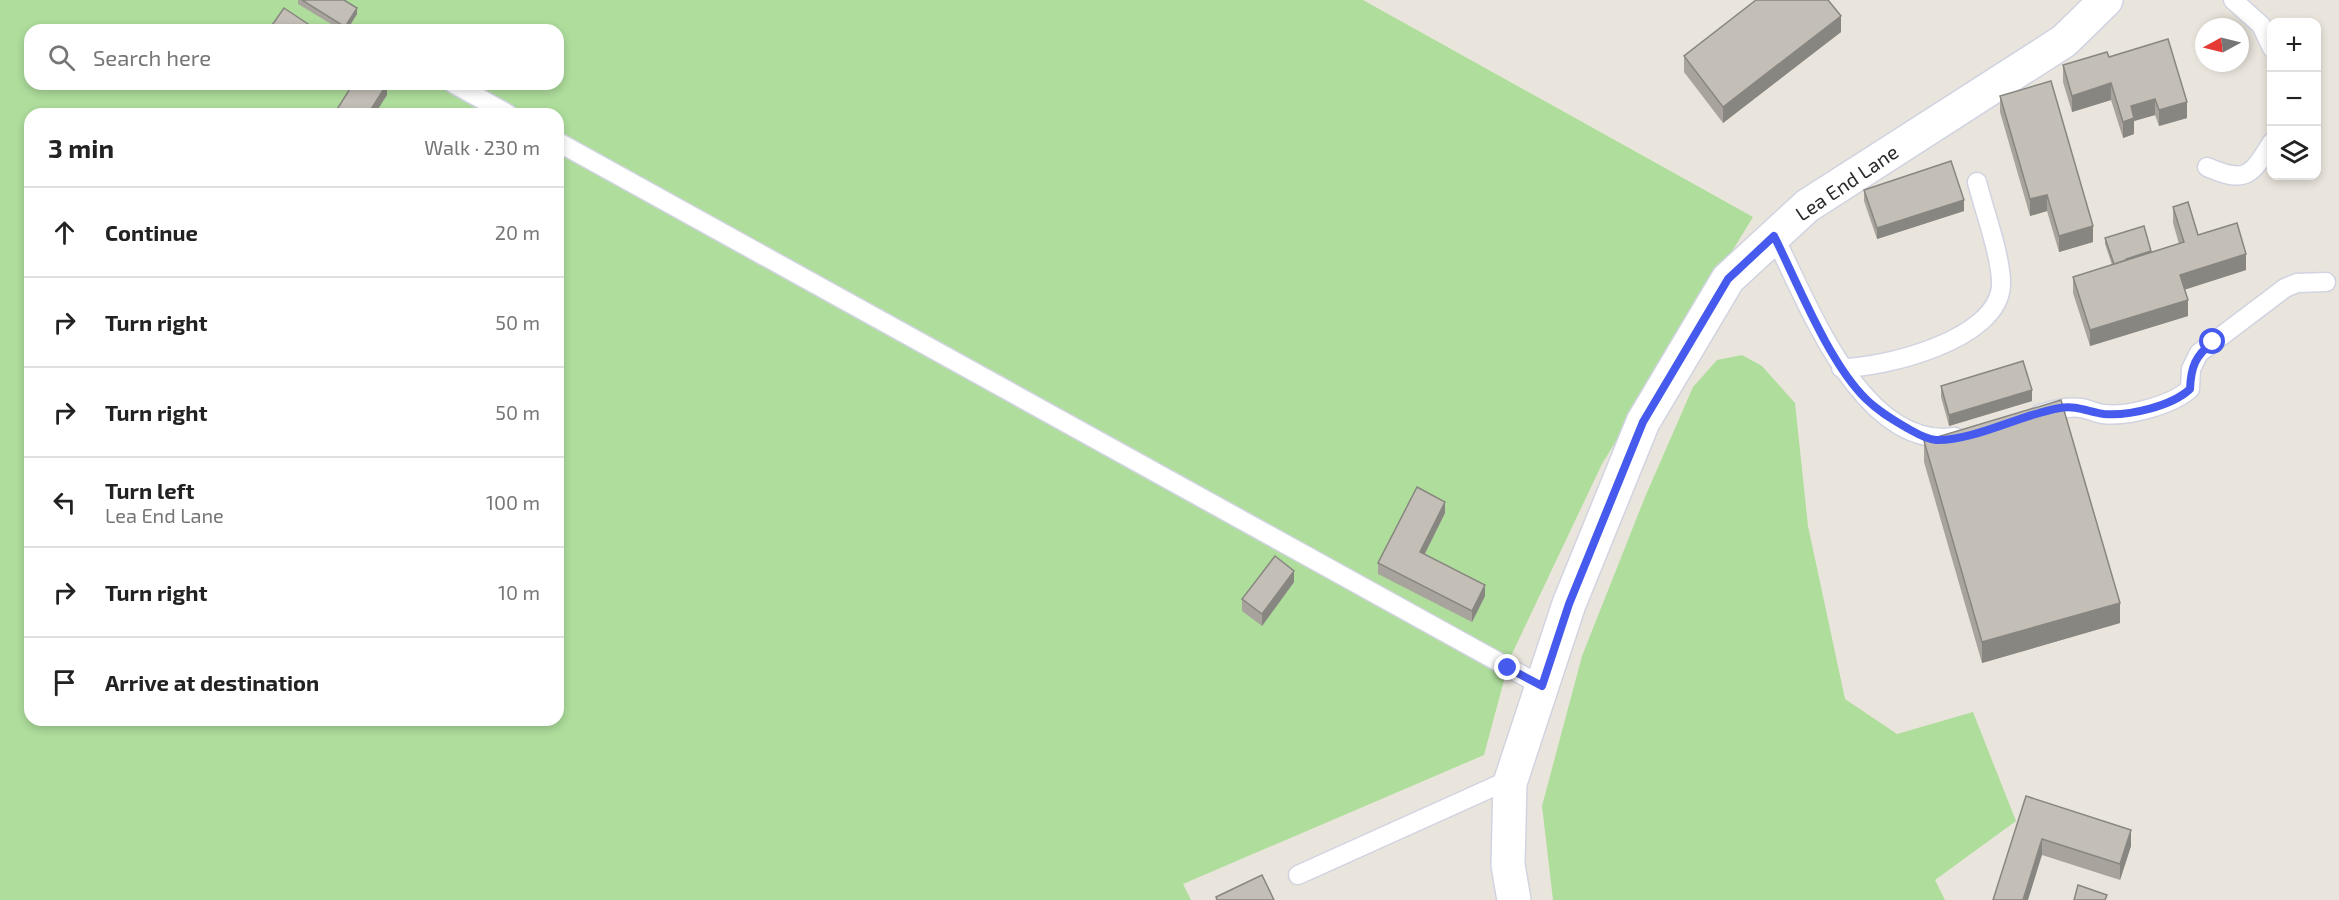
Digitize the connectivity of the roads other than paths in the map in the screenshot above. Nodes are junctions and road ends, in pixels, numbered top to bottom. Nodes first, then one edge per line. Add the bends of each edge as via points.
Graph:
1 (2106, 0) edge
2 (2233, 0) edge
3 (2267, 39) edge
4 (465, 90) edge
5 (497, 108) edge
6 (564, 145) edge
7 (2267, 149) edge
8 (2207, 167) dead end
9 (1977, 182) dead end
10 (1774, 236) junction
11 (2326, 282) dead end
12 (1840, 368) junction
13 (2018, 420) edge
14 (1975, 432) edge
15 (1542, 686) junction
16 (1511, 779) junction
17 (1298, 874) dead end
18 (1514, 900) edge

1 - 10 street, Lea End Lane via 2064,41 1807,206
2 - 3 lane via 2261,25
4 - 5 lane
6 - 15 lane
7 - 8 lane via 2256,169 2243,175 2229,177
9 - 12 lane via 2001,284 1996,304 1982,321 1963,334 1928,349 1881,365
10 - 12 lane
10 - 15 street, Lea End Lane via 1728,279 1643,422 1569,604
11 - 13 lane via 2297,283 2285,288 2199,353 2191,369 2190,389 2179,399 2116,414 2080,407 2060,408
12 - 14 lane via 1885,416 1922,436 1935,440
15 - 16 street, Lea End Lane
16 - 17 lane
16 - 18 street, Lea End Lane via 1508,865

